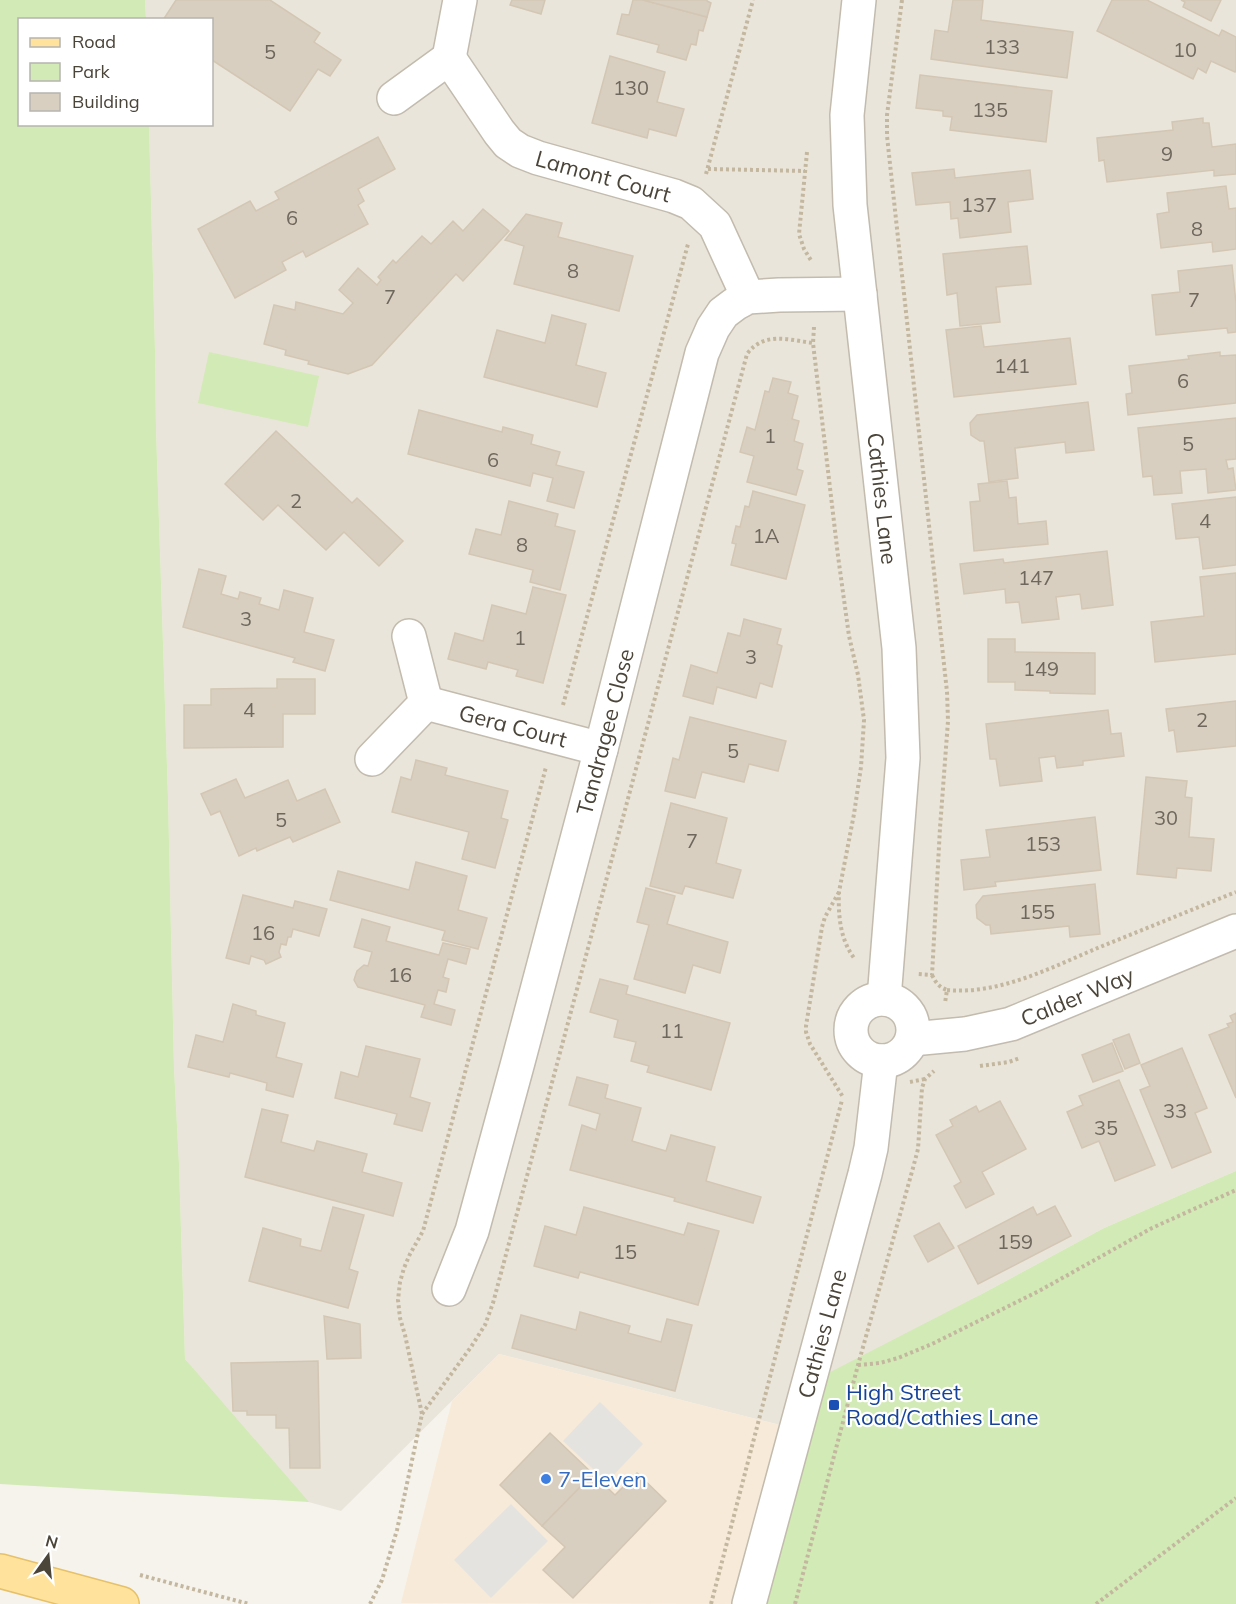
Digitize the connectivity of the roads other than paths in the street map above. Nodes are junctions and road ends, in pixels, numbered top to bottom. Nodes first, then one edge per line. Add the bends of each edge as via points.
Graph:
1 (460, 0) edge
2 (859, 0) edge
3 (449, 58) junction
4 (394, 98) dead end
5 (860, 294) junction
6 (748, 297) junction
7 (409, 636) dead end
8 (426, 703) junction
9 (601, 749) junction
10 (372, 759) dead end
11 (1236, 931) edge
12 (884, 999) junction
13 (912, 1039) junction
14 (880, 1061) junction
15 (449, 1289) dead end
16 (0, 1571) edge
17 (122, 1604) edge
18 (749, 1604) edge

1 - 3 street
2 - 5 street, Cathies Lane via 847,115 850,205
3 - 4 street
3 - 6 street, Lamont Court via 499,132 520,151 691,202 715,225
5 - 6 street, Tandragee Close
5 - 12 street, Cathies Lane via 902,690 903,758
6 - 9 street, Tandragee Close via 723,313 702,353
7 - 8 street
8 - 9 street, Gera Court
8 - 10 street
9 - 15 street, Tandragee Close via 472,1232
11 - 13 street, Calder Way via 1011,1024
12 - 13 street via 901,1005 907,1012 912,1021
12 - 14 street via 863,1005 852,1023 854,1044 861,1053
13 - 14 street via 900,1055
14 - 18 street, Cathies Lane via 865,1174
16 - 17 main road

